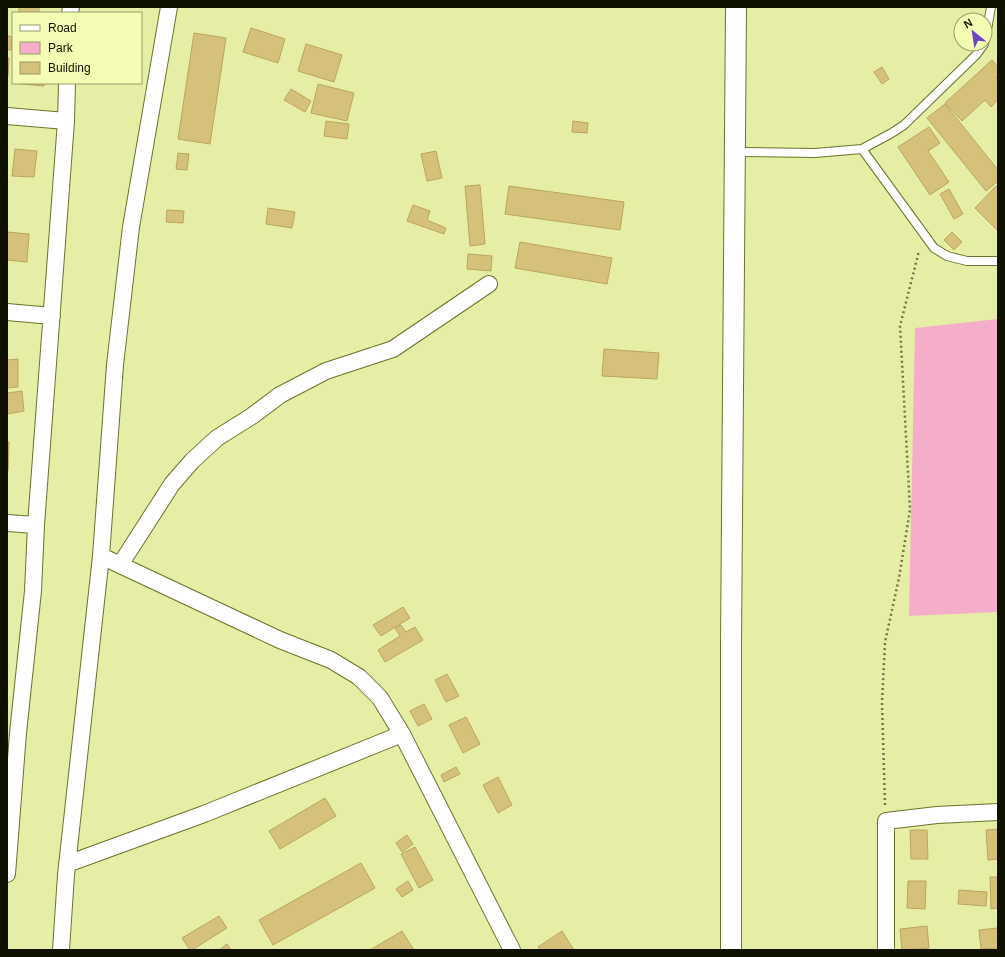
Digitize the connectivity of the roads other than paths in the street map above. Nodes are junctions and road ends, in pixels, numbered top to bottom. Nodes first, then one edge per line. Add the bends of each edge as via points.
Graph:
1 (168, 7) edge
2 (736, 7) edge
3 (978, 52) edge
4 (67, 84) edge
5 (7, 116) edge
6 (66, 121) junction
7 (862, 149) junction
8 (736, 152) junction
9 (998, 261) edge
10 (488, 284) dead end
11 (7, 312) edge
12 (52, 316) junction
13 (7, 523) edge
14 (36, 525) junction
15 (101, 556) junction
16 (120, 565) junction
17 (13, 733) edge
18 (402, 734) junction
19 (998, 812) edge
20 (67, 864) junction
21 (7, 874) edge
22 (61, 950) edge
23 (512, 950) edge
24 (730, 950) edge
25 (886, 950) edge

1 - 15 street via 131,227 115,365
2 - 8 street
3 - 7 lane via 904,125
4 - 6 street
5 - 6 street
6 - 12 street
7 - 8 lane
7 - 9 lane via 934,248 947,256 967,261
8 - 24 street
10 - 16 street via 392,349 326,371 280,395 217,438 172,484
11 - 12 street
12 - 14 street
13 - 14 street
14 - 17 street via 33,591
15 - 16 street
15 - 20 street
16 - 18 street via 280,640 331,660 359,677 380,698
17 - 21 street
18 - 20 street via 204,814
18 - 23 street
19 - 25 street via 936,814 886,821
20 - 22 street

